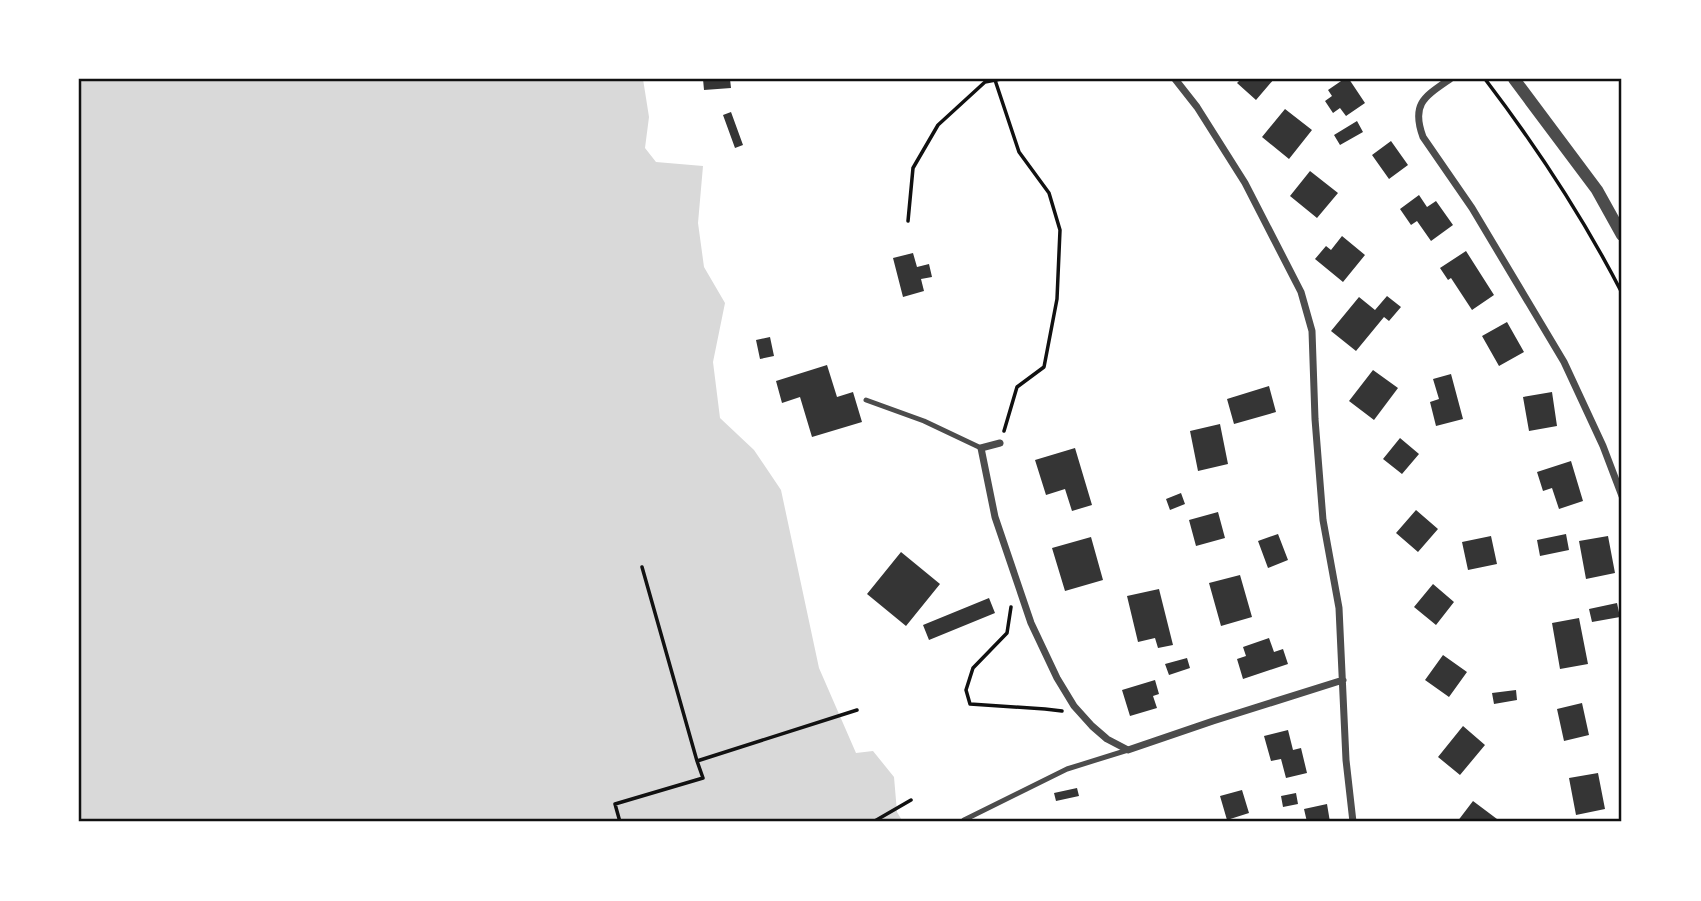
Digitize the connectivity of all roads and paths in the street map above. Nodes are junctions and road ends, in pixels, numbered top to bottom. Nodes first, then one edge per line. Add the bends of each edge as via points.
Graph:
1 (1001, 79) edge
2 (1175, 79) edge
3 (1450, 79) edge
4 (1485, 79) edge
5 (1514, 79) edge
6 (995, 80) edge
7 (908, 221) dead end
8 (1622, 235) edge
9 (1622, 293) edge
10 (866, 400) dead end
11 (1000, 443) joint
12 (981, 448) junction
13 (1622, 496) edge
14 (642, 567) dead end
15 (1015, 576) junction
16 (1343, 680) junction
17 (858, 710) dead end
18 (1082, 714) junction
19 (1128, 750) junction
20 (697, 761) junction
21 (911, 800) dead end
22 (964, 820) dead end
23 (620, 822) edge
24 (873, 822) edge
25 (1353, 822) edge

1 - 6 path
2 - 16 street via 1245,183 1301,292 1312,331 1323,520 1339,608
3 - 13 street via 1420,104 1418,124 1423,137 1472,208 1564,362
4 - 9 path via 1568,196
5 - 8 street via 1597,190
6 - 7 path via 985,82 938,125 913,168
6 - 11 path via 1019,152 1049,193 1060,230 1057,299 1044,367 1017,387
10 - 12 lane
11 - 12 street
12 - 15 street via 995,517
14 - 20 path
15 - 18 street via 1057,678
15 - 18 path via 1007,633 973,668 966,691 970,704
16 - 19 street
16 - 25 street
17 - 20 path
18 - 19 street via 1107,739
19 - 22 lane via 1067,769
20 - 23 path via 703,778 615,804
21 - 24 path

